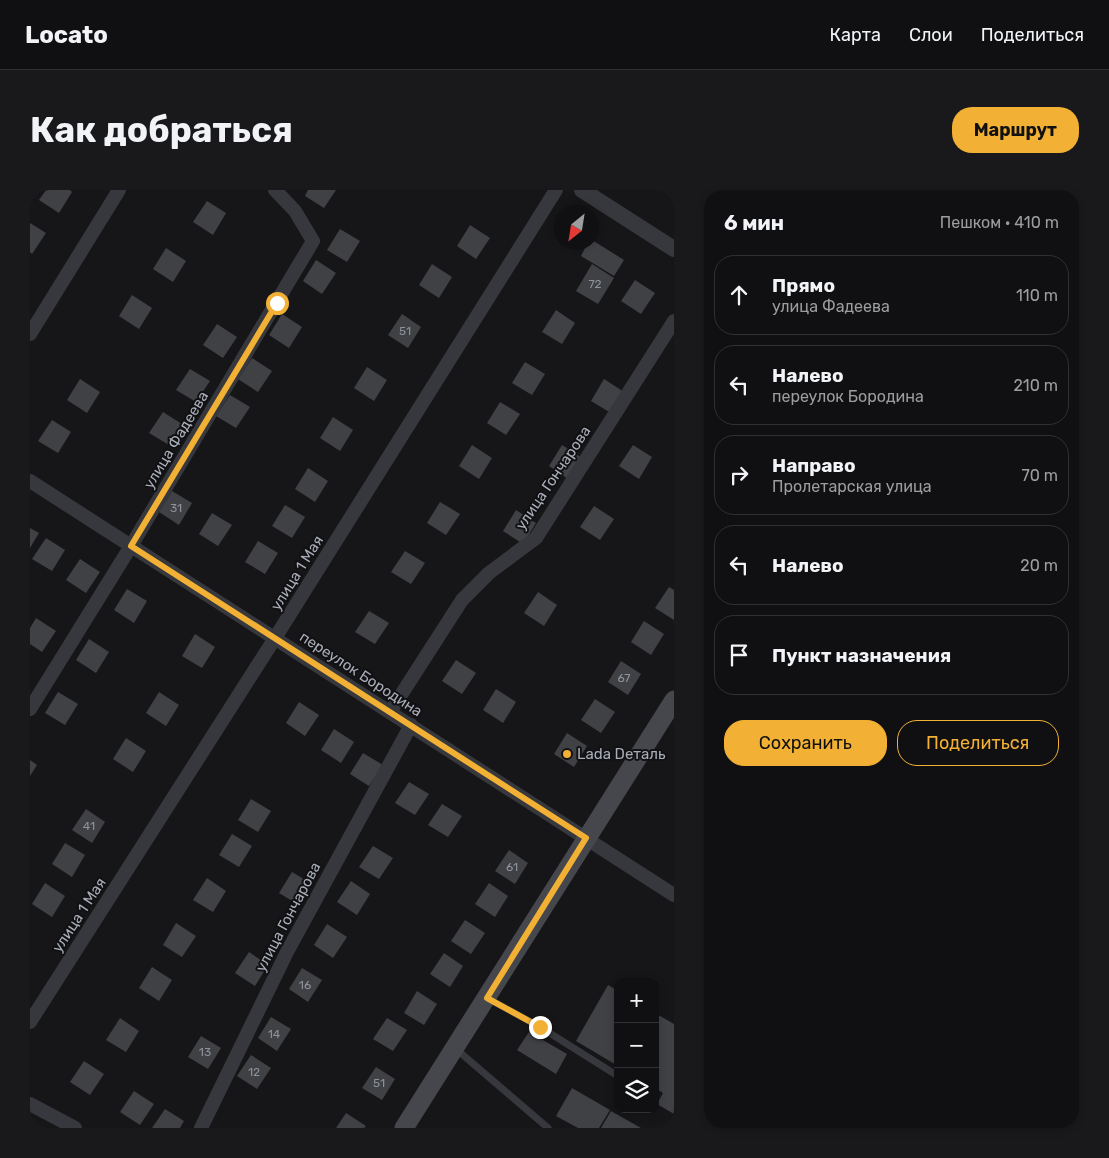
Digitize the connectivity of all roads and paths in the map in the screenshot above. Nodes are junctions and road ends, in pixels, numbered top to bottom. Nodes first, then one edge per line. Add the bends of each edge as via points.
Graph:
1 (119, 190) edge
2 (275, 190) edge
3 (556, 190) edge
4 (582, 190) edge
5 (674, 249) edge
6 (674, 321) edge
7 (30, 334) edge
8 (30, 481) edge
9 (131, 546) junction
10 (275, 638) junction
11 (674, 700) edge
12 (30, 709) edge
13 (390, 712) junction
14 (411, 725) junction
15 (586, 838) junction
16 (674, 895) edge
17 (487, 998) junction
18 (30, 1022) edge
19 (455, 1048) junction
20 (614, 1073) edge
21 (30, 1104) edge
22 (75, 1128) edge
23 (201, 1128) edge
24 (404, 1128) edge
25 (548, 1128) edge

1 - 7 street
2 - 9 street, улица Фадеева via 295,211 313,242
3 - 10 street, улица 1 Мая
4 - 5 street
6 - 13 street, улица Гончарова via 536,538 489,573 462,600
8 - 9 street, переулок Бородина
9 - 10 street, переулок Бородина
9 - 12 street, улица Фадеева
10 - 13 street, переулок Бородина
10 - 18 street, улица 1 Мая
11 - 15 main road
13 - 14 street, переулок Бородина
14 - 15 street, переулок Бородина
14 - 23 street, улица Гончарова via 287,952
15 - 16 street, переулок Бородина
15 - 17 main road
17 - 19 main road
17 - 20 lane
19 - 24 main road
19 - 25 lane
21 - 22 street

